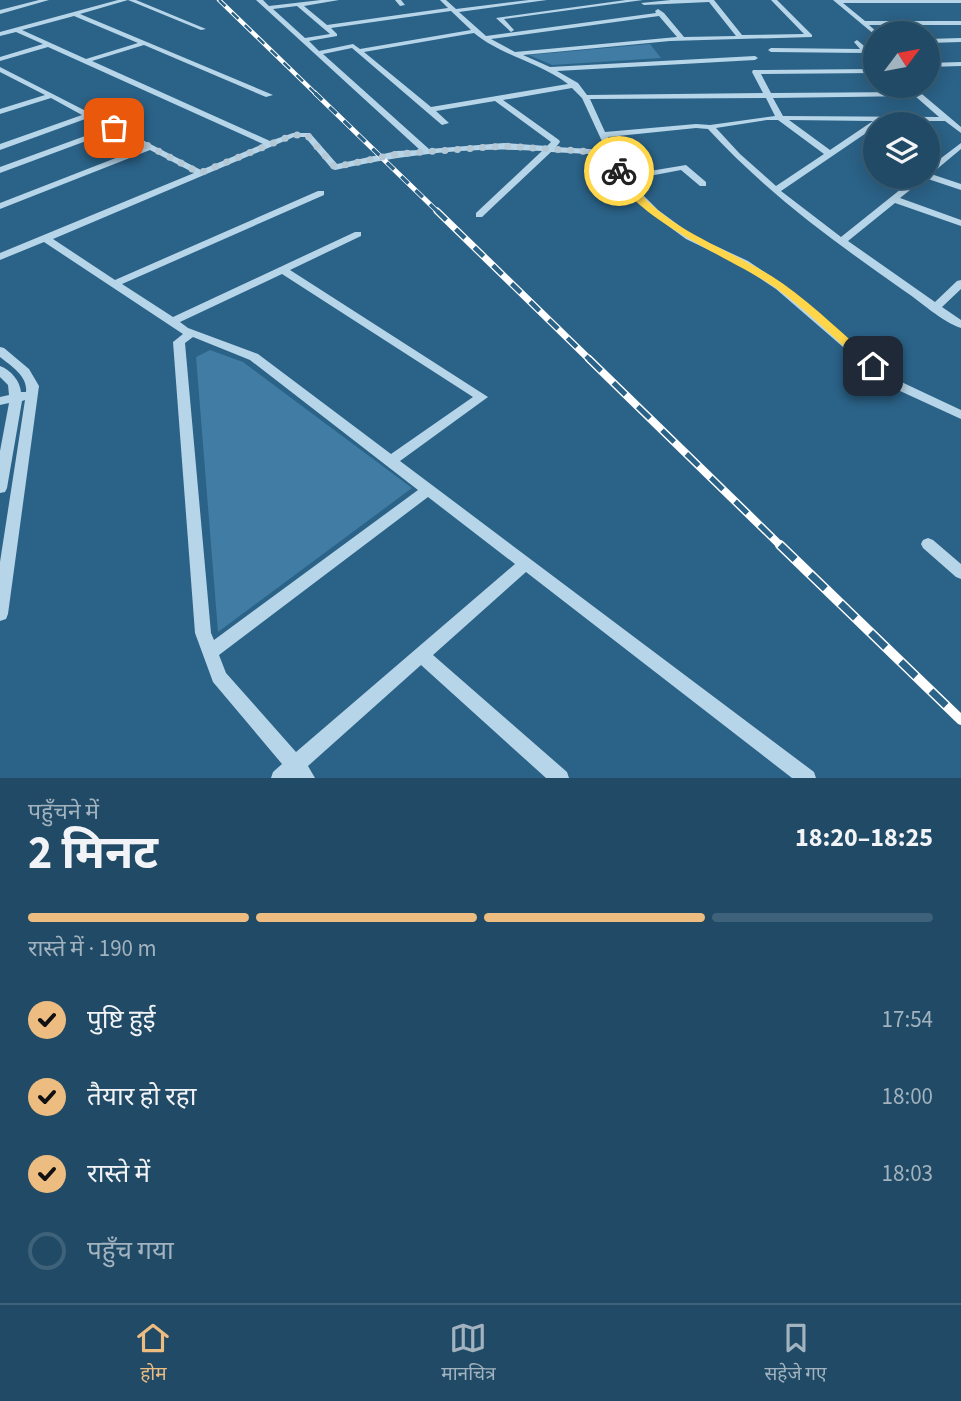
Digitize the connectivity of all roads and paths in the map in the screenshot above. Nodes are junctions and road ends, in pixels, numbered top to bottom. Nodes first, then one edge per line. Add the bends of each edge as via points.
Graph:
1 (46, 0) edge
2 (125, 0) edge
3 (131, 0) edge
4 (259, 0) edge
5 (336, 0) edge
6 (443, 0) edge
7 (544, 0) edge
8 (774, 0) edge
9 (533, 1) edge
10 (641, 1) edge
11 (837, 1) edge
12 (897, 1) edge
13 (919, 1) edge
14 (961, 1) edge
15 (299, 4) junction
16 (268, 8) junction
17 (454, 10) junction
18 (0, 12) edge
19 (659, 13) junction
20 (75, 14) junction
21 (863, 23) edge
22 (940, 23) edge
23 (961, 23) edge
24 (326, 27) junction
25 (203, 29) dead end
26 (17, 30) junction
27 (511, 30) junction
28 (0, 34) edge
29 (480, 34) junction
30 (740, 37) junction
31 (682, 39) junction
32 (304, 40) junction
33 (961, 40) edge
34 (940, 41) edge
35 (144, 43) junction
36 (50, 44) junction
37 (771, 50) dead end
38 (358, 51) junction
39 (863, 51) edge
40 (318, 53) junction
41 (514, 54) junction
42 (755, 58) dead end
43 (0, 59) edge
44 (85, 61) junction
45 (961, 64) edge
46 (940, 65) edge
47 (0, 69) edge
48 (549, 69) junction
49 (863, 71) edge
50 (16, 78) junction
51 (0, 82) edge
52 (576, 85) junction
53 (767, 93) junction
54 (863, 94) edge
55 (269, 95) dead end
56 (51, 96) junction
57 (584, 97) junction
58 (923, 98) edge
59 (497, 99) junction
60 (430, 110) junction
61 (0, 112) edge
62 (89, 115) junction
63 (780, 118) junction
64 (863, 119) edge
65 (940, 119) edge
66 (947, 119) junction
67 (445, 123) dead end
68 (710, 127) junction
69 (114, 128) junction
70 (863, 131) edge
71 (961, 131) edge
72 (602, 135) junction
73 (269, 144) junction
74 (961, 145) edge
75 (0, 147) edge
76 (151, 147) junction
77 (545, 150) junction
78 (426, 151) junction
79 (611, 153) junction
80 (830, 154) junction
81 (940, 163) edge
82 (0, 170) edge
83 (200, 173) junction
84 (623, 178) junction
85 (940, 179) edge
86 (703, 184) dead end
87 (961, 187) edge
88 (906, 189) edge
89 (775, 191) junction
90 (321, 194) dead end
91 (894, 199) junction
92 (0, 206) edge
93 (479, 215) dead end
94 (961, 223) edge
95 (358, 234) dead end
96 (45, 238) junction
97 (842, 241) junction
98 (0, 257) edge
99 (283, 270) junction
100 (114, 284) junction
101 (961, 284) edge
102 (935, 307) junction
103 (172, 322) junction
104 (961, 325) edge
105 (191, 333) junction
106 (0, 351) edge
107 (0, 370) edge
108 (32, 395) junction
109 (16, 398) junction
110 (0, 401) edge
111 (961, 415) edge
112 (390, 461) junction
113 (1, 480) edge
114 (428, 490) junction
115 (928, 544) dead end
116 (525, 564) junction
117 (961, 573) edge
118 (0, 614) edge
119 (210, 652) junction
120 (421, 655) junction
121 (300, 772) edge
122 (280, 778) edge
123 (560, 778) edge
124 (807, 778) edge

1 - 18 street
2 - 20 street
3 - 25 street
4 - 16 street
5 - 15 street
6 - 17 street
7 - 9 street
8 - 30 street via 810,36
9 - 17 street
10 - 19 street
10 - 27 street via 499,19
10 - 30 street via 711,0
11 - 12 street
11 - 21 street
12 - 13 street
13 - 14 street
15 - 16 street
15 - 24 street
16 - 32 street
17 - 24 street
17 - 29 street
19 - 27 street
19 - 29 street
19 - 31 street
20 - 26 street
20 - 35 street
22 - 23 street
24 - 32 street via 335,35
26 - 28 street
26 - 36 street
27 - 29 street
29 - 38 street
29 - 41 street
30 - 31 street
31 - 41 street
32 - 40 street
33 - 34 street
35 - 44 street
35 - 55 street
36 - 43 street
36 - 44 street
37 - 39 street
38 - 40 street via 353,46
38 - 60 street
40 - 78 street
41 - 48 street
42 - 48 street
44 - 73 street
45 - 46 street
47 - 50 street
48 - 52 street
49 - 53 street via 756,72
50 - 51 street
50 - 56 street
52 - 57 street
52 - 59 street
53 - 54 street
53 - 57 street
53 - 63 street
56 - 61 street
56 - 62 street
57 - 72 street
58 - 66 street
59 - 60 street
59 - 77 street via 556,142
60 - 67 street
62 - 69 street
62 - 75 street
63 - 64 street
63 - 68 street
63 - 80 street
65 - 66 street
66 - 71 street
68 - 72 street
68 - 89 street via 738,160
69 - 76 street
69 - 82 street
70 - 80 street
72 - 79 street
73 - 78 street via 307,135 335,167
73 - 83 street
74 - 81 street
76 - 83 street
76 - 92 street
77 - 78 street via 504,146
77 - 79 street
77 - 93 street
79 - 84 street
80 - 89 street
83 - 96 street
84 - 86 street via 683,167
84 - 111 street via 655,212 689,237 744,263 780,287 891,382
85 - 87 street
88 - 91 street
89 - 97 street
90 - 100 street
91 - 94 street
91 - 97 street
95 - 99 street
96 - 98 street
96 - 100 street
97 - 102 street
99 - 103 street
99 - 112 street via 482,397
100 - 103 street
101 - 102 street
102 - 104 street
103 - 105 street
105 - 112 street via 254,357
105 - 119 street via 179,342 203,633
106 - 108 street via 25,372 33,386
107 - 109 street via 14,383
108 - 109 street
108 - 118 street
109 - 110 street
109 - 113 street
112 - 114 street
114 - 116 street
114 - 119 street
115 - 117 street
116 - 120 street
116 - 124 street
119 - 121 street via 219,677
120 - 121 street
120 - 123 street
121 - 122 street

